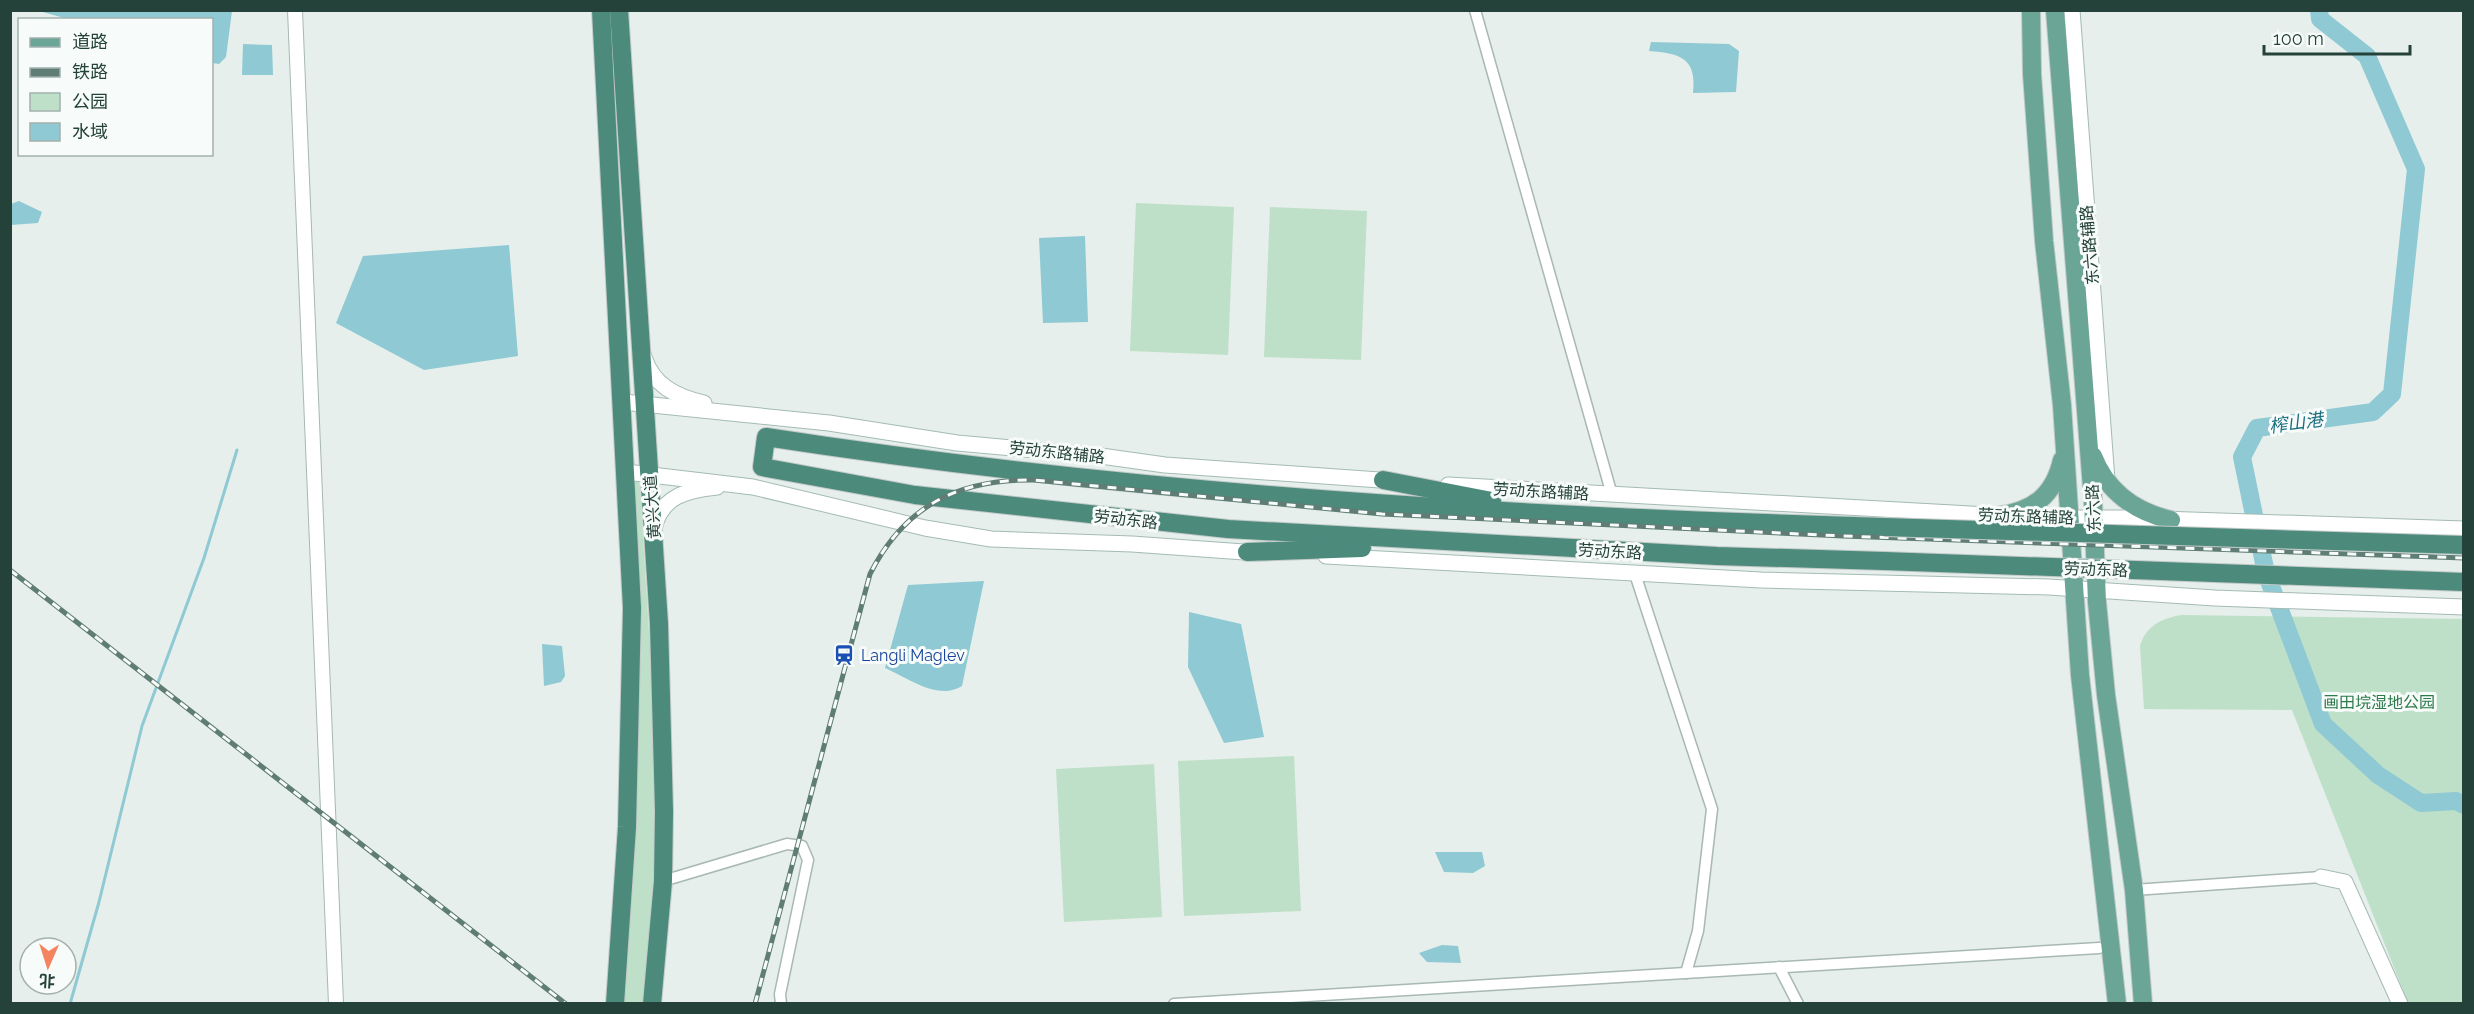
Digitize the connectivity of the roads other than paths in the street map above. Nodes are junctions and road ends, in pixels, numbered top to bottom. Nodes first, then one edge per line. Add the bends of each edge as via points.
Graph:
1 (295, 10) edge
2 (600, 10) edge
3 (619, 10) edge
4 (1475, 10) edge
5 (2031, 10) edge
6 (2055, 10) edge
7 (2072, 10) edge
8 (642, 351) junction
9 (623, 402) junction
10 (645, 404) junction
11 (796, 419) junction
12 (2065, 443) junction
13 (2089, 443) junction
14 (626, 472) junction
15 (651, 474) junction
16 (1383, 480) junction
17 (2107, 480) junction
18 (753, 487) junction
19 (1612, 495) junction
20 (1997, 516) junction
21 (2070, 518) junction
22 (2094, 518) junction
23 (1643, 519) junction
24 (2171, 520) junction
25 (654, 529) junction
26 (2463, 530) edge
27 (2463, 545) edge
28 (1544, 547) junction
29 (1247, 552) junction
30 (1635, 574) junction
31 (2463, 582) edge
32 (2073, 588) junction
33 (2097, 590) junction
34 (2463, 606) edge
35 (2321, 877) junction
36 (663, 881) junction
37 (2134, 890) junction
38 (2099, 948) dead end
39 (1779, 967) junction
40 (1686, 973) junction
41 (336, 1004) edge
42 (615, 1004) edge
43 (652, 1004) edge
44 (781, 1004) edge
45 (1174, 1004) edge
46 (1798, 1004) edge
47 (2117, 1004) edge
48 (2143, 1004) edge
49 (2391, 1004) edge
50 (2400, 1004) edge

1 - 41 street
2 - 9 highway, 黄兴大道
3 - 8 highway, 黄兴大道
4 - 19 street
5 - 12 main road, 东六路 via 2044,241
6 - 13 main road, 东六路
7 - 17 main road, 东六路辅路
8 - 10 highway, 黄兴大道
8 - 11 main road via 652,376 673,392 693,400
9 - 10 main road, 劳动东路辅路
9 - 14 highway, 黄兴大道
10 - 11 main road, 劳动东路辅路
10 - 15 highway, 黄兴大道
11 - 16 main road, 劳动东路辅路 via 957,443 1165,465
12 - 20 main road via 2060,469 2044,498 2024,510
12 - 21 main road, 东六路
13 - 17 main road
13 - 22 main road, 东六路
14 - 15 main road
14 - 42 highway, 黄兴大道 via 632,608 630,741
15 - 18 main road
15 - 25 highway, 黄兴大道
16 - 19 main road, 劳动东路辅路
16 - 23 highway via 1489,501
17 - 24 main road via 2132,506
18 - 25 main road via 725,486 679,494 662,508
18 - 29 main road via 926,528 991,539
19 - 20 main road, 劳动东路辅路
20 - 21 main road, 劳动东路辅路
21 - 22 main road, 劳动东路辅路
21 - 32 main road, 东六路
22 - 24 main road, 劳动东路辅路
22 - 33 main road, 东六路
23 - 27 highway, 劳动东路, bridge
23 - 28 highway, 劳动东路 via 1240,493 964,465 766,437 762,467 915,495 1151,522
24 - 26 main road, 劳动东路辅路
25 - 36 highway, 黄兴大道 via 663,739
28 - 29 highway
28 - 31 highway, 劳动东路, bridge
29 - 30 main road
30 - 32 main road
30 - 40 street via 1712,809 1698,930
32 - 33 main road
32 - 47 main road, 东六路 via 2086,742
33 - 34 main road
33 - 37 main road, 东六路 via 2106,695
35 - 37 street
35 - 49 main road via 2340,890
35 - 50 main road via 2345,882
36 - 43 highway, 黄兴大道
36 - 44 street via 787,844 802,846 808,860
37 - 48 main road, 东六路
38 - 39 street
39 - 40 street
39 - 46 street
40 - 45 street

